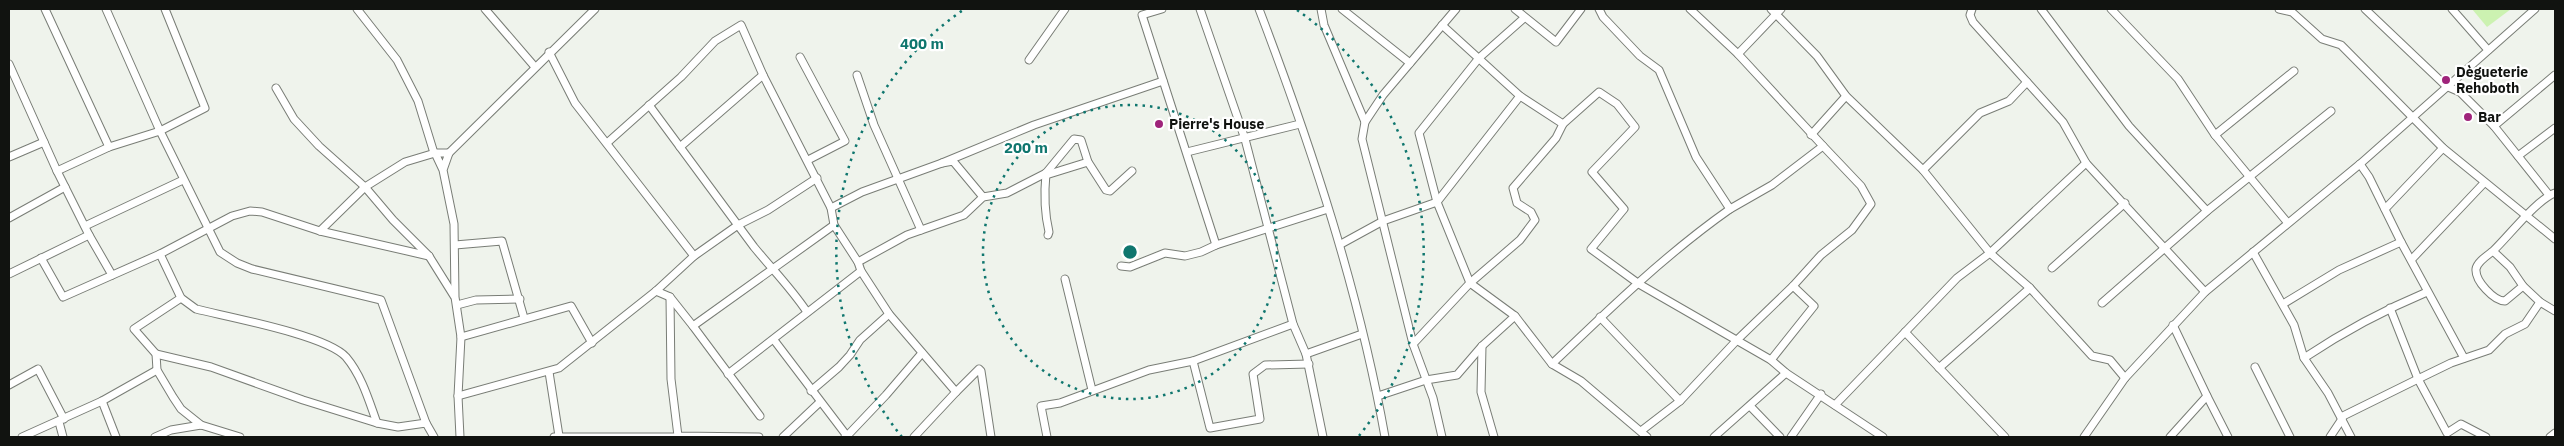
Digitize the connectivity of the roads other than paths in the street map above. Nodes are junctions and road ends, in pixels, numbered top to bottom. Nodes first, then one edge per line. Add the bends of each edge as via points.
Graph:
1 (45, 9) edge
2 (106, 9) edge
3 (165, 9) edge
4 (357, 9) edge
5 (485, 9) edge
6 (595, 9) edge
7 (1065, 9) edge
8 (1162, 9) edge
9 (1200, 9) edge
10 (1259, 9) edge
11 (1321, 9) edge
12 (1342, 9) edge
13 (1456, 9) edge
14 (1515, 9) edge
15 (1581, 9) edge
16 (1599, 9) edge
17 (1690, 9) edge
18 (1972, 9) edge
19 (2041, 9) edge
20 (2110, 9) edge
21 (2279, 9) edge
22 (2366, 9) edge
23 (2452, 9) edge
24 (2535, 9) edge
25 (1776, 10) edge
26 (1524, 18) junction
27 (1442, 25) junction
28 (2488, 50) junction
29 (549, 52) junction
30 (1738, 54) junction
31 (800, 57) dead end
32 (1479, 58) junction
33 (1029, 60) dead end
34 (1410, 63) junction
35 (9, 64) edge
36 (535, 66) junction
37 (2294, 71) dead end
38 (763, 75) junction
39 (857, 75) dead end
40 (2555, 75) edge
41 (1163, 82) junction
42 (2027, 82) junction
43 (2446, 86) junction
44 (276, 88) dead end
45 (1520, 96) junction
46 (1846, 96) junction
47 (649, 105) junction
48 (2331, 111) dead end
49 (2412, 118) junction
50 (1365, 122) junction
51 (1300, 124) junction
52 (1563, 124) junction
53 (2494, 126) junction
54 (2555, 128) edge
55 (160, 131) junction
56 (1810, 134) junction
57 (2215, 135) junction
58 (1244, 139) junction
59 (44, 142) junction
60 (607, 143) junction
61 (1823, 146) junction
62 (109, 147) junction
63 (680, 148) junction
64 (2442, 148) junction
65 (450, 152) junction
66 (1187, 152) junction
67 (434, 153) junction
68 (2518, 156) junction
69 (9, 157) edge
70 (808, 160) junction
71 (1088, 162) junction
72 (942, 163) junction
73 (2086, 163) junction
74 (2360, 164) junction
75 (443, 170) junction
76 (1923, 170) junction
77 (57, 171) junction
78 (1132, 171) dead end
79 (1046, 174) junction
80 (817, 178) junction
81 (2250, 178) junction
82 (899, 179) junction
83 (183, 180) junction
84 (2484, 183) junction
85 (65, 187) junction
86 (365, 187) junction
87 (2552, 194) edge
88 (983, 197) junction
89 (1437, 202) junction
90 (2125, 203) junction
91 (831, 208) junction
92 (1328, 208) junction
93 (1730, 208) junction
94 (2385, 209) junction
95 (2207, 211) junction
96 (2526, 216) junction
97 (9, 218) edge
98 (1384, 221) junction
99 (2287, 222) junction
100 (738, 225) junction
101 (834, 225) junction
102 (85, 226) junction
103 (208, 228) junction
104 (1266, 228) junction
105 (921, 230) junction
106 (320, 231) junction
107 (89, 235) junction
108 (1048, 235) dead end
109 (2555, 239) edge
110 (2401, 242) junction
111 (1341, 244) junction
112 (454, 245) junction
113 (1216, 245) junction
114 (2164, 248) junction
115 (2493, 251) junction
116 (2253, 252) junction
117 (1990, 253) junction
118 (160, 254) junction
119 (429, 256) junction
120 (694, 256) junction
121 (40, 258) junction
122 (2412, 259) junction
123 (858, 262) junction
124 (1121, 266) dead end
125 (2052, 268) dead end
126 (772, 269) junction
127 (861, 272) junction
128 (9, 274) edge
129 (112, 275) junction
130 (1066, 279) dead end
131 (1470, 283) junction
132 (1639, 284) junction
133 (1794, 286) junction
134 (2523, 286) junction
135 (2030, 288) junction
136 (656, 291) junction
137 (2205, 292) junction
138 (2427, 292) junction
139 (455, 297) junction
140 (181, 298) junction
141 (670, 298) junction
142 (520, 299) junction
143 (2102, 302) dead end
144 (2540, 302) junction
145 (2284, 304) junction
146 (457, 305) junction
147 (2390, 308) junction
148 (2555, 311) edge
149 (807, 312) junction
150 (889, 314) junction
151 (1515, 316) junction
152 (1600, 317) junction
153 (524, 318) junction
154 (1293, 324) junction
155 (2173, 325) junction
156 (694, 326) junction
157 (1905, 332) junction
158 (1362, 334) junction
159 (460, 337) junction
160 (774, 340) junction
161 (1737, 340) junction
162 (592, 343) junction
163 (1413, 344) junction
164 (1482, 346) junction
165 (922, 352) junction
166 (156, 354) junction
167 (1306, 354) junction
168 (2304, 358) junction
169 (2464, 358) junction
170 (1771, 360) junction
171 (1193, 361) junction
172 (1309, 364) junction
173 (1552, 364) junction
174 (2255, 367) dead end
175 (1940, 368) junction
176 (157, 370) junction
177 (549, 372) junction
178 (1786, 373) junction
179 (728, 374) junction
180 (2125, 378) junction
181 (2418, 379) junction
182 (1426, 380) junction
183 (9, 386) edge
184 (1092, 390) junction
185 (811, 391) junction
186 (956, 392) junction
187 (1821, 394) junction
188 (458, 396) junction
189 (1378, 396) junction
190 (2207, 396) junction
191 (102, 401) junction
192 (1680, 401) junction
193 (820, 402) junction
194 (1835, 405) junction
195 (1750, 406) junction
196 (760, 416) dead end
197 (2342, 418) junction
198 (61, 420) junction
199 (377, 423) junction
200 (426, 423) junction
201 (201, 425) junction
202 (1641, 431) junction
203 (2555, 433) edge
204 (2445, 435) edge
205 (737, 436) edge
206 (22, 437) edge
207 (63, 437) edge
208 (116, 437) edge
209 (155, 437) edge
210 (240, 437) edge
211 (434, 437) edge
212 (460, 437) edge
213 (557, 437) edge
214 (679, 437) edge
215 (759, 437) edge
216 (786, 437) edge
217 (847, 437) edge
218 (914, 437) edge
219 (991, 437) edge
220 (1047, 437) edge
221 (1323, 437) edge
222 (1385, 437) edge
223 (1442, 437) edge
224 (1494, 437) edge
225 (1647, 437) edge
226 (1714, 437) edge
227 (1780, 437) edge
228 (1791, 437) edge
229 (1883, 437) edge
230 (2005, 437) edge
231 (2084, 437) edge
232 (2170, 437) edge
233 (2228, 437) edge
234 (2290, 437) edge
235 (2330, 437) edge
236 (2351, 437) edge
237 (2486, 437) edge
238 (2550, 437) edge

1 - 62 street
2 - 55 street
3 - 55 street via 205,108
4 - 67 street via 396,60 418,101
5 - 36 street
6 - 29 street
7 - 33 street
8 - 41 street via 1142,15
9 - 58 street
10 - 51 street
11 - 50 street via 1328,34
12 - 34 street
13 - 27 street
14 - 26 street
15 - 26 street via 1556,42
16 - 93 street via 1640,56 1659,70 1696,157
17 - 30 street
18 - 42 street via 1973,22
19 - 95 street via 2129,126
20 - 57 street via 2178,79
21 - 49 street via 2292,12 2322,39 2341,45
22 - 43 street
23 - 28 street
24 - 28 street
25 - 30 street
25 - 46 street via 1817,56
26 - 32 street
27 - 32 street
27 - 34 street
28 - 43 street
29 - 36 street
29 - 60 street via 575,102
30 - 56 street
31 - 70 street via 845,141
32 - 45 street
32 - 89 street via 1419,133
34 - 50 street
35 - 59 street
36 - 65 street
37 - 57 street
38 - 47 street via 741,25 715,41
38 - 63 street
38 - 70 street
39 - 82 street via 874,125
40 - 53 street
41 - 66 street
41 - 72 street via 1034,124
42 - 73 street via 2063,122
42 - 76 street via 2008,101 1980,113
43 - 49 street
43 - 53 street via 2460,92
44 - 86 street via 294,119
45 - 52 street
45 - 89 street
46 - 56 street
46 - 76 street
47 - 60 street
47 - 63 street
48 - 81 street
49 - 64 street
49 - 74 street
50 - 98 street via 1362,139
51 - 58 street
51 - 92 street
52 - 131 street via 1556,138 1514,188 1517,203 1535,220 1520,240
52 - 132 street via 1599,92 1618,104 1635,127 1592,172 1624,209 1591,249
53 - 68 street
54 - 68 street
55 - 62 street
55 - 83 street
56 - 61 street
57 - 81 street
58 - 66 street
58 - 104 street
59 - 69 street
59 - 77 street
60 - 120 street
61 - 93 street via 1772,185
61 - 133 street via 1861,186 1871,204 1852,230 1822,255
62 - 77 street
63 - 100 street
64 - 84 street
64 - 94 street
65 - 67 street
65 - 75 street
66 - 113 street
67 - 75 street
67 - 86 street via 405,162
68 - 87 street
70 - 80 street
71 - 78 street via 1106,190 1110,191
71 - 79 street
71 - 79 street via 1081,140 1074,139
72 - 82 street
72 - 88 street via 954,162
73 - 90 street
73 - 117 street
74 - 94 street
74 - 99 street
75 - 112 street via 454,224
76 - 117 street
77 - 85 street
79 - 88 street via 1006,193
79 - 108 street via 1043,185
80 - 91 street
80 - 100 street
81 - 95 street
81 - 99 street
82 - 91 street via 862,192
82 - 105 street
83 - 102 street
83 - 103 street
84 - 96 street
84 - 122 street
85 - 97 street
85 - 102 street
86 - 106 street
86 - 119 street
87 - 96 street
88 - 105 street via 964,215
89 - 98 street
89 - 131 street
90 - 114 street
90 - 125 street
91 - 101 street
92 - 104 street
92 - 111 street
93 - 132 street
94 - 110 street
95 - 114 street
96 - 109 street
96 - 115 street
98 - 111 street
98 - 163 street
99 - 116 street
100 - 120 street
100 - 126 street
101 - 123 street
101 - 126 street
102 - 107 street
103 - 106 street via 237,213 250,211
103 - 118 street
103 - 200 street via 220,252 244,266 381,300
104 - 113 street
104 - 154 street
105 - 123 street
106 - 119 street
107 - 121 street
107 - 129 street
110 - 122 street
110 - 145 street via 2339,270
111 - 158 street
112 - 139 street
112 - 142 street via 502,241
113 - 124 street via 1185,256 1165,253 1130,267
114 - 137 street
114 - 143 street
115 - 134 street
115 - 134 street via 2476,269 2487,292 2505,301
116 - 137 street
116 - 145 street
117 - 135 street
117 - 157 street via 1957,278
118 - 129 street
118 - 140 street
119 - 139 street
120 - 136 street
121 - 128 street
121 - 129 street via 63,298
122 - 138 street
123 - 127 street
126 - 149 street via 790,287
126 - 156 street
127 - 149 street
127 - 150 street
130 - 184 street
131 - 151 street
131 - 163 street
132 - 152 street
132 - 161 street
133 - 161 street
133 - 170 street via 1814,306
134 - 144 street
135 - 175 street
135 - 180 street via 2092,356 2110,360
136 - 141 street
136 - 162 street
137 - 155 street
138 - 147 street
138 - 169 street
139 - 146 street
140 - 166 street via 134,329
140 - 199 street via 196,309 319,341 345,356 361,380
141 - 156 street
141 - 214 street via 671,379
142 - 146 street via 476,300
142 - 153 street
144 - 148 street
144 - 169 street via 2525,324 2505,334 2489,350
145 - 168 street
146 - 159 street
147 - 168 street
147 - 181 street
149 - 160 street
150 - 165 street
150 - 185 street via 860,340 839,367
151 - 164 street
151 - 173 street
152 - 173 street
152 - 192 street
153 - 159 street
153 - 162 street via 571,306
154 - 167 street
154 - 171 street
155 - 180 street
155 - 190 street
156 - 179 street
157 - 175 street
157 - 194 street
158 - 167 street
158 - 189 street
159 - 188 street
160 - 179 street
160 - 185 street
161 - 170 street
161 - 192 street
162 - 177 street
163 - 182 street
164 - 182 street via 1457,375
164 - 224 street via 1481,392
165 - 186 street
165 - 217 street
166 - 176 street
166 - 199 street via 211,367
167 - 172 street
168 - 197 street
169 - 181 street
170 - 178 street
171 - 172 street via 1210,428 1260,419 1253,374 1262,367
171 - 184 street via 1149,370
172 - 221 street
173 - 202 street via 1581,381
174 - 234 street
175 - 230 street
176 - 191 street
176 - 201 street via 181,409
177 - 188 street
177 - 213 street
178 - 187 street
178 - 195 street
179 - 196 street
180 - 231 street
181 - 197 street
181 - 204 street
182 - 189 street
182 - 223 street
183 - 198 street via 38,369
184 - 220 street via 1060,403 1041,406
185 - 193 street
186 - 218 street
186 - 219 street via 979,369 981,371
187 - 194 street
187 - 228 street
188 - 212 street
189 - 222 street
190 - 232 street
190 - 233 street
191 - 198 street
191 - 208 street
192 - 202 street
193 - 216 street
193 - 217 street
194 - 229 street
195 - 226 street
195 - 227 street
197 - 235 street
197 - 236 street
198 - 206 street
198 - 207 street
199 - 200 street via 398,426
200 - 211 street
201 - 209 street via 171,430
201 - 210 street
202 - 225 street
203 - 238 street
204 - 237 street via 2461,424
205 - 214 street
205 - 215 street
213 - 214 street

